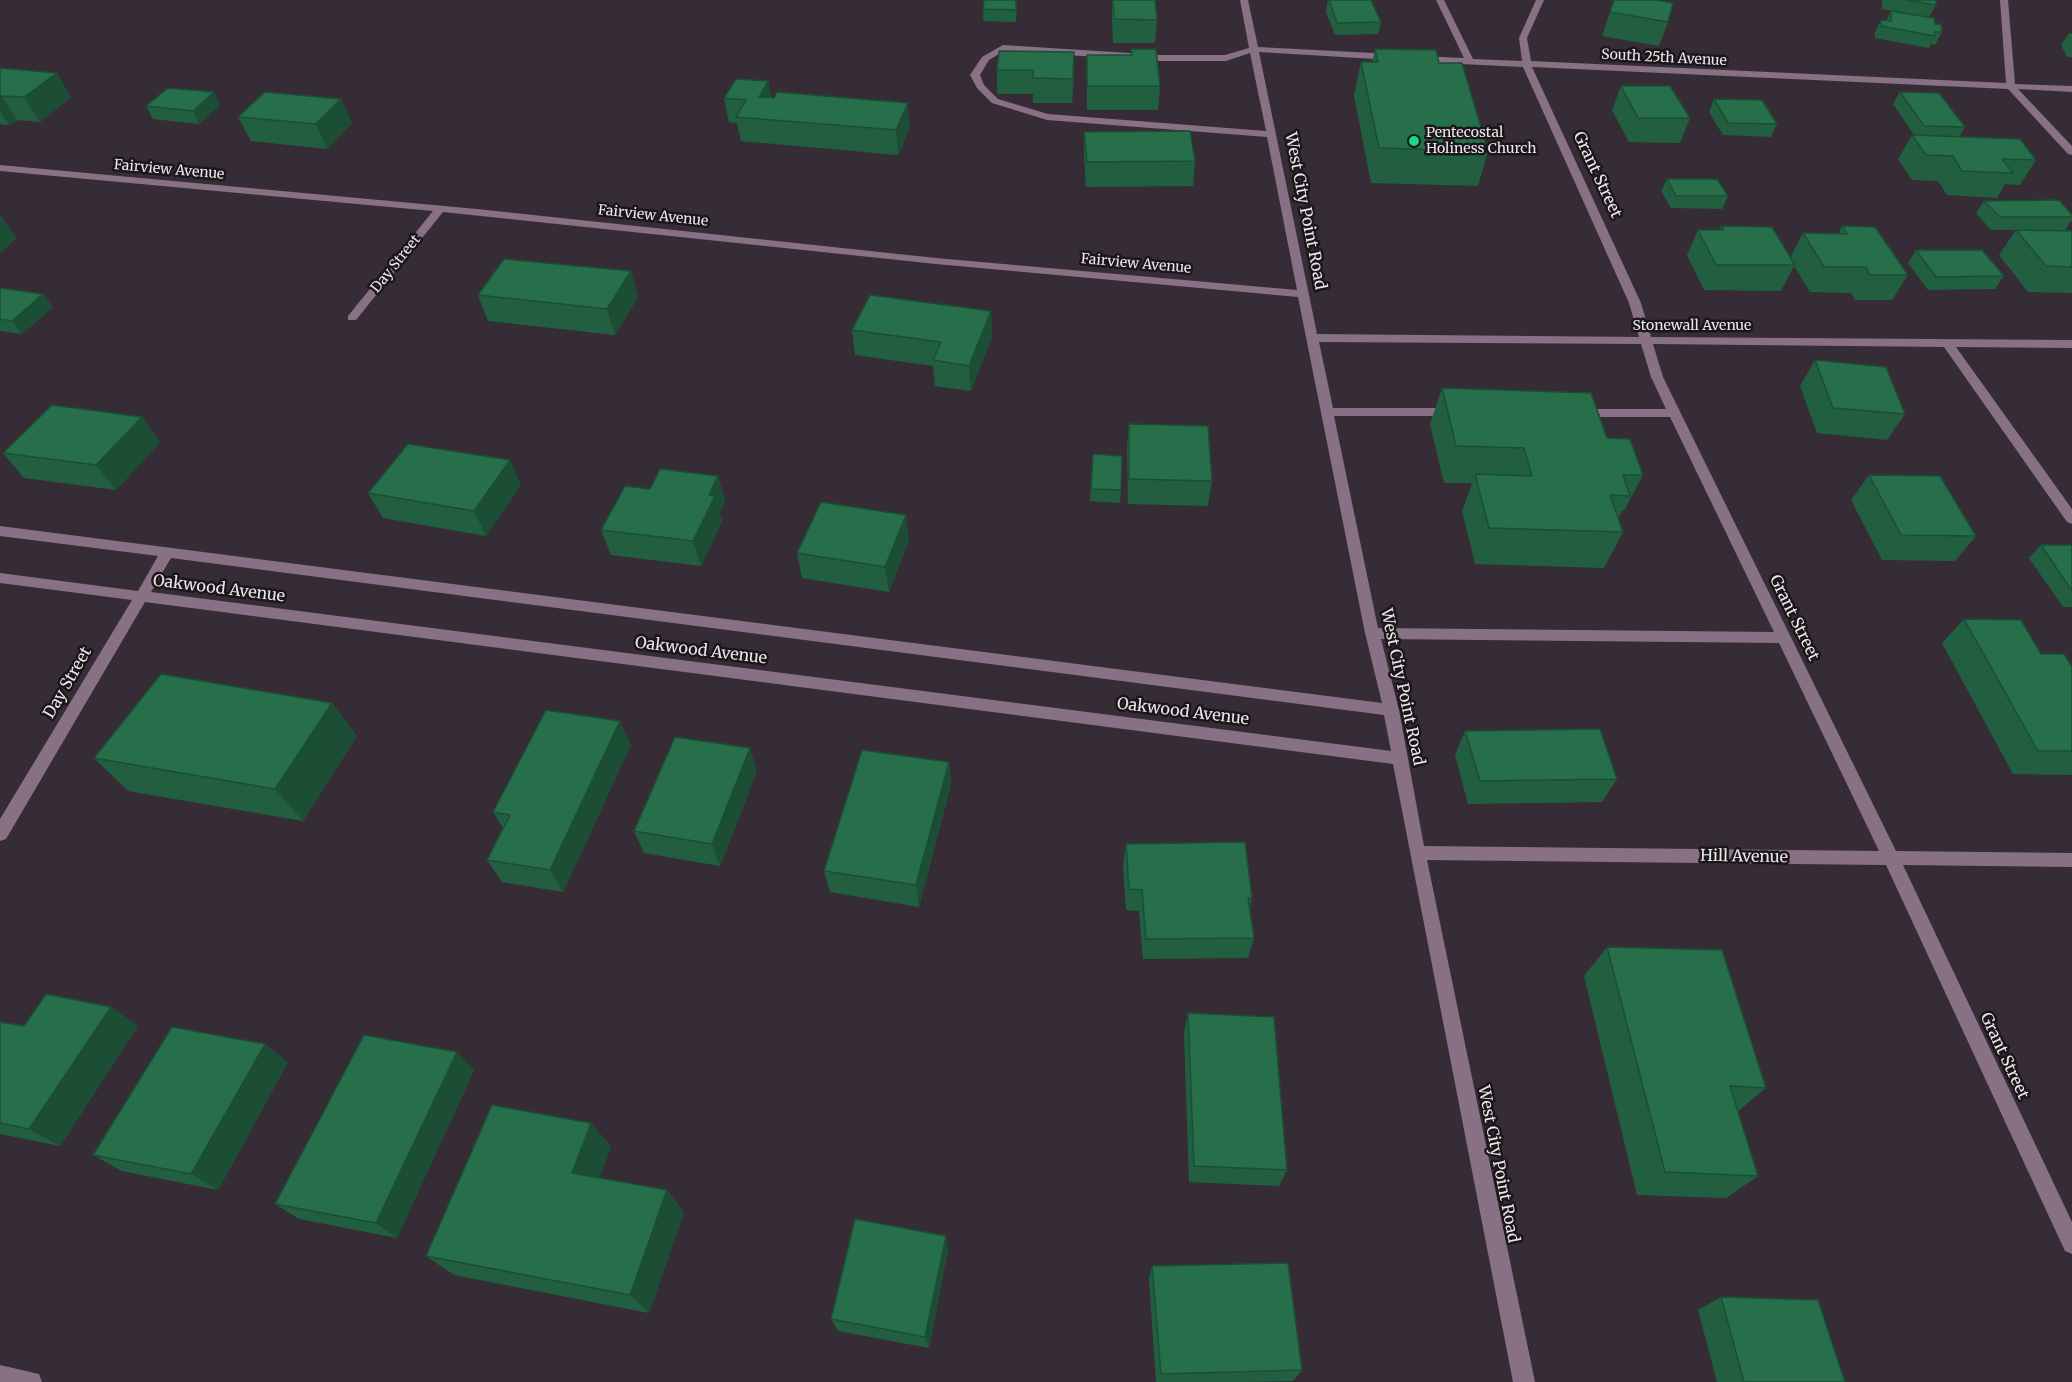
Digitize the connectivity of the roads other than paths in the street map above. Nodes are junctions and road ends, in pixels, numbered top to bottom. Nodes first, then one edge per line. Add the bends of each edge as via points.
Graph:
1 (1245, 0) edge
2 (1440, 0) edge
3 (1540, 0) edge
4 (2004, 0) edge
5 (1254, 49) junction
6 (1399, 57) edge
7 (1411, 58) edge
8 (1470, 62) junction
9 (1527, 65) junction
10 (2011, 87) junction
11 (2072, 89) edge
12 (1271, 134) junction
13 (2072, 152) edge
14 (0, 168) edge
15 (440, 209) junction
16 (1303, 294) junction
17 (352, 318) dead end
18 (1312, 338) junction
19 (1646, 341) junction
20 (1947, 343) junction
21 (2072, 344) edge
22 (1327, 412) junction
23 (1464, 412) edge
24 (1569, 413) edge
25 (1675, 413) junction
26 (2072, 519) edge
27 (0, 531) edge
28 (168, 552) junction
29 (0, 578) edge
30 (139, 597) junction
31 (1372, 633) junction
32 (1784, 638) junction
33 (1391, 710) junction
34 (1398, 758) junction
35 (0, 834) edge
36 (1417, 853) junction
37 (1891, 858) junction
38 (2072, 860) edge
39 (2072, 1244) edge
40 (0, 1376) edge
41 (31, 1382) edge
42 (1524, 1382) edge

1 - 5 street, West City Point Road
2 - 8 street
3 - 9 street, Grant Street via 1523,38
4 - 10 street
5 - 6 street
5 - 12 street, West City Point Road
5 - 12 street via 1226,58 1160,58 1003,48 989,54 975,75 995,101 1047,117
7 - 8 street, South 25th Avenue
8 - 9 street, South 25th Avenue
9 - 10 street, South 25th Avenue
9 - 19 street, Grant Street via 1635,303
10 - 11 street, South 25th Avenue
10 - 13 street
12 - 16 street, West City Point Road
14 - 15 street, Fairview Avenue
15 - 16 street, Fairview Avenue via 936,261
15 - 17 street, Day Street
16 - 18 street, West City Point Road
18 - 19 street, Stonewall Avenue
18 - 22 street, West City Point Road
19 - 20 street, Stonewall Avenue
19 - 25 street, Grant Street via 1657,377
20 - 21 street, Stonewall Avenue
20 - 26 street
22 - 23 street
22 - 31 street, West City Point Road
24 - 25 street
25 - 32 street, Grant Street
27 - 28 street, Oakwood Avenue
28 - 30 street, Day Street
28 - 33 street, Oakwood Avenue
29 - 30 street, Oakwood Avenue
30 - 34 street, Oakwood Avenue
30 - 35 street, Day Street
31 - 32 street
31 - 33 street, West City Point Road
32 - 37 street, Grant Street
33 - 34 street, West City Point Road
34 - 36 street, West City Point Road
36 - 37 street, Hill Avenue
36 - 42 street, West City Point Road
37 - 38 street, Hill Avenue
37 - 39 street, Grant Street
40 - 41 street

